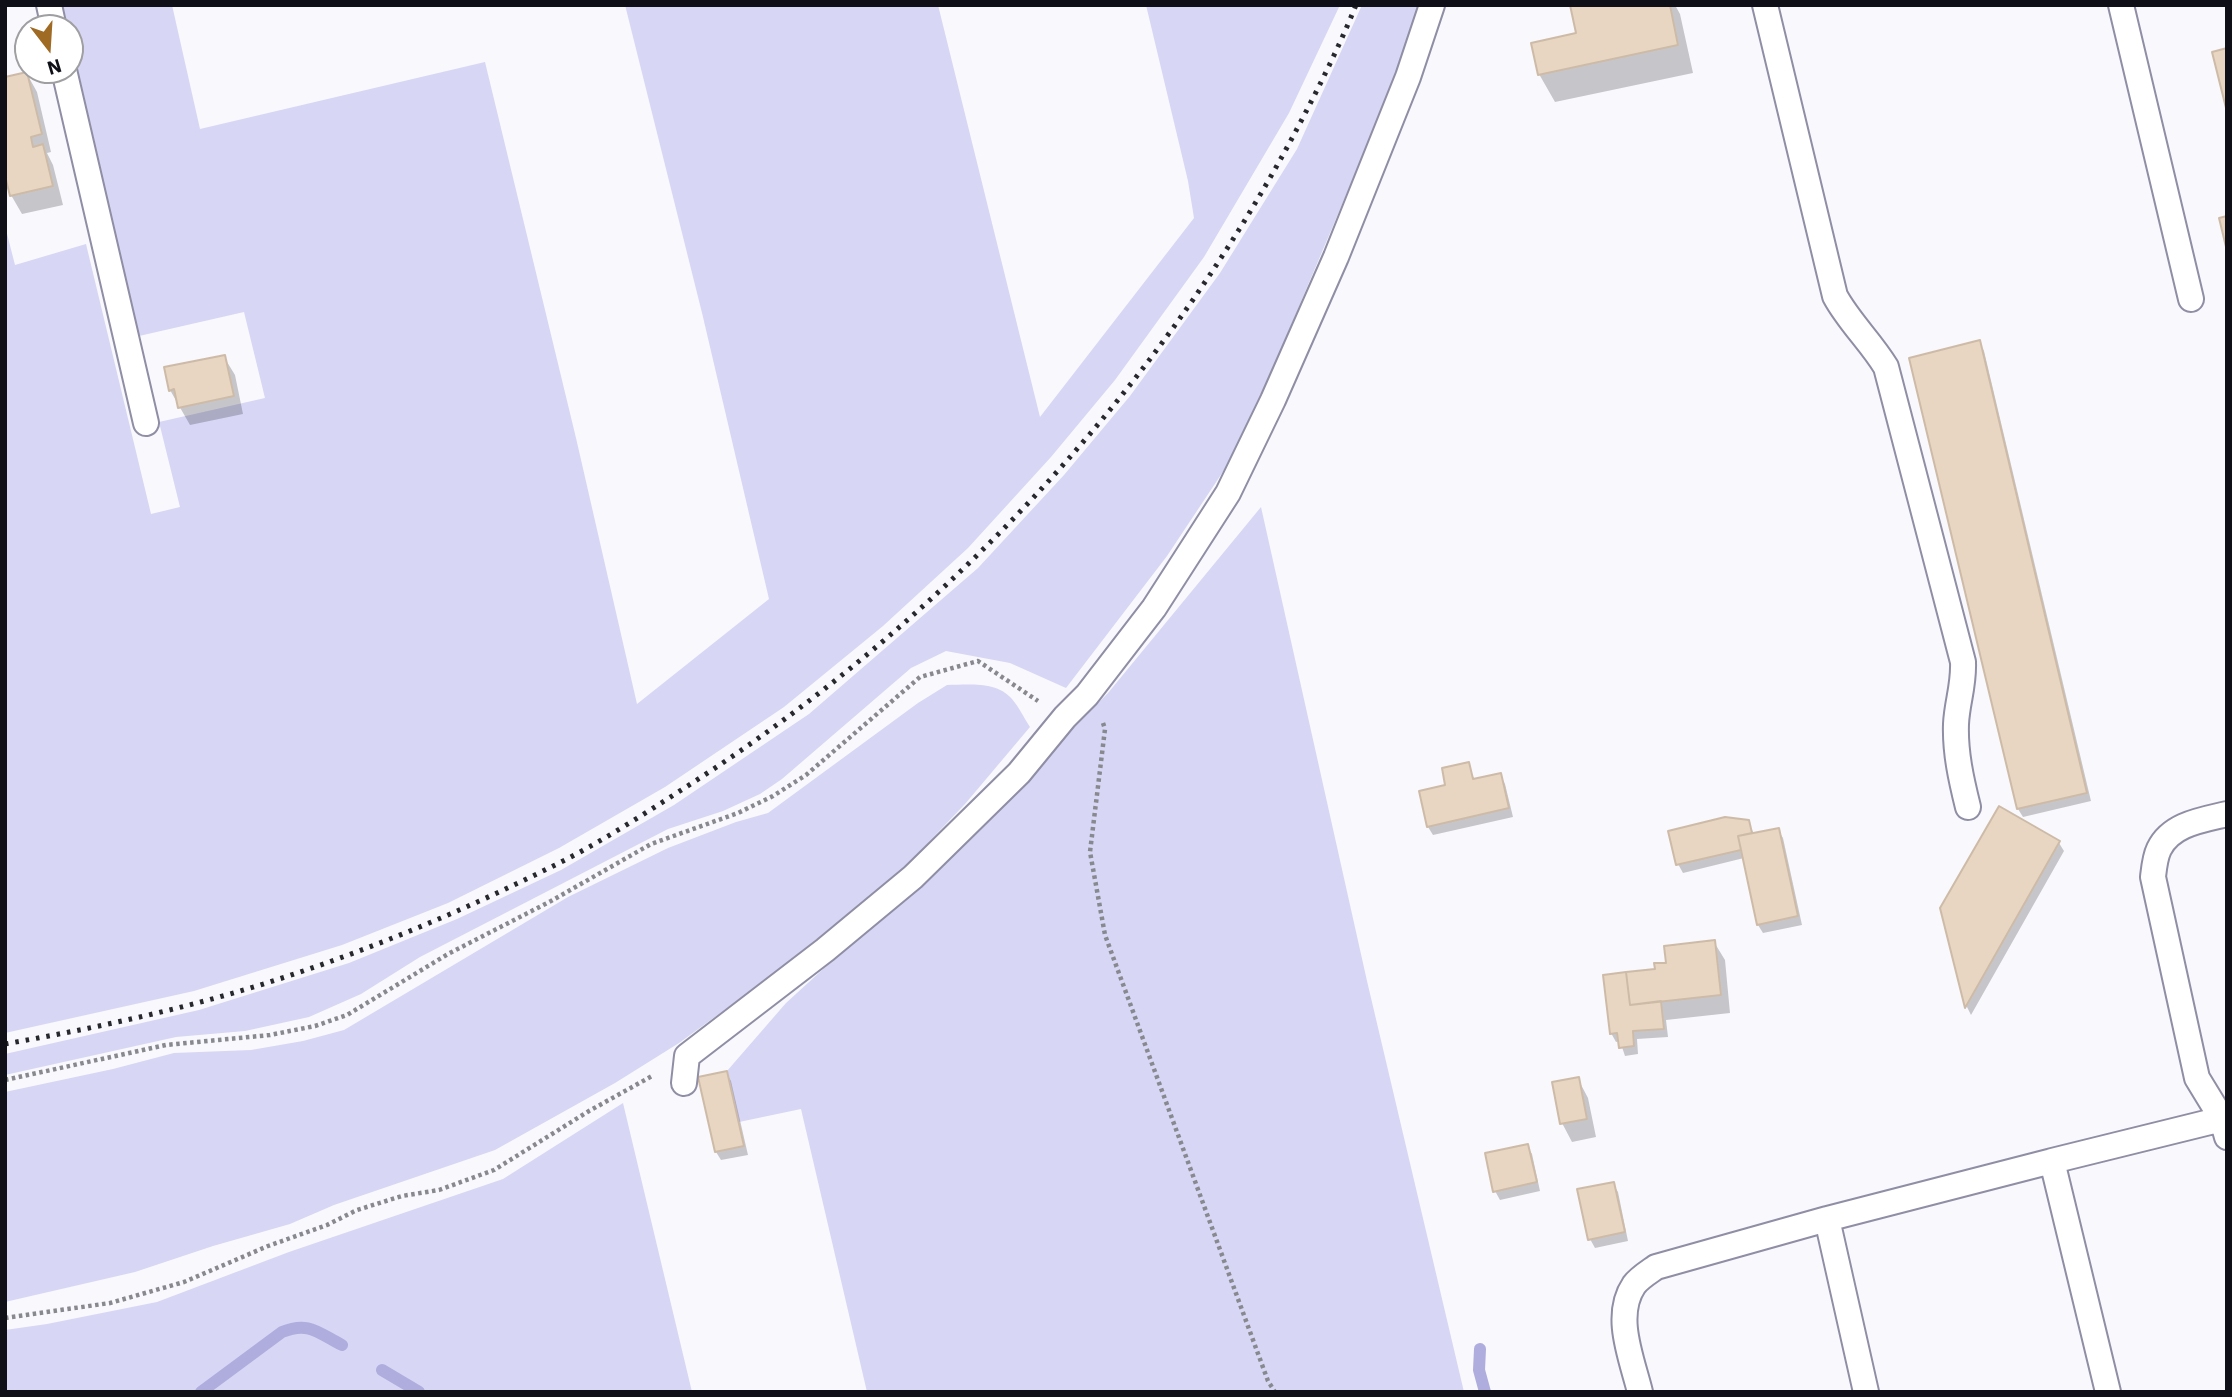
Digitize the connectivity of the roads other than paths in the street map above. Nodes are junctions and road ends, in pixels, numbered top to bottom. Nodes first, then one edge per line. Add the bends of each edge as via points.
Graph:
1 (1432, 5) edge
2 (1765, 5) edge
3 (2121, 5) edge
4 (67, 84) edge
5 (2191, 299) dead end
6 (146, 424) dead end
7 (1968, 807) dead end
8 (2227, 814) edge
9 (684, 1083) dead end
10 (2225, 1128) edge
11 (2052, 1161) junction
12 (1827, 1219) junction
13 (1640, 1392) edge
14 (1866, 1392) edge
15 (2108, 1392) edge

1 - 9 lane via 1336,257 1273,400 1228,493 1154,608 1019,773 913,877 687,1056
2 - 7 lane via 1835,296 1886,367 1963,663 1956,749
3 - 5 lane
4 - 6 lane
8 - 10 lane via 2187,824 2167,836 2157,851 2153,877 2197,1078
10 - 11 lane
11 - 12 lane
11 - 15 lane
12 - 13 lane via 1656,1267 1636,1282 1627,1298 1624,1323
12 - 14 lane

